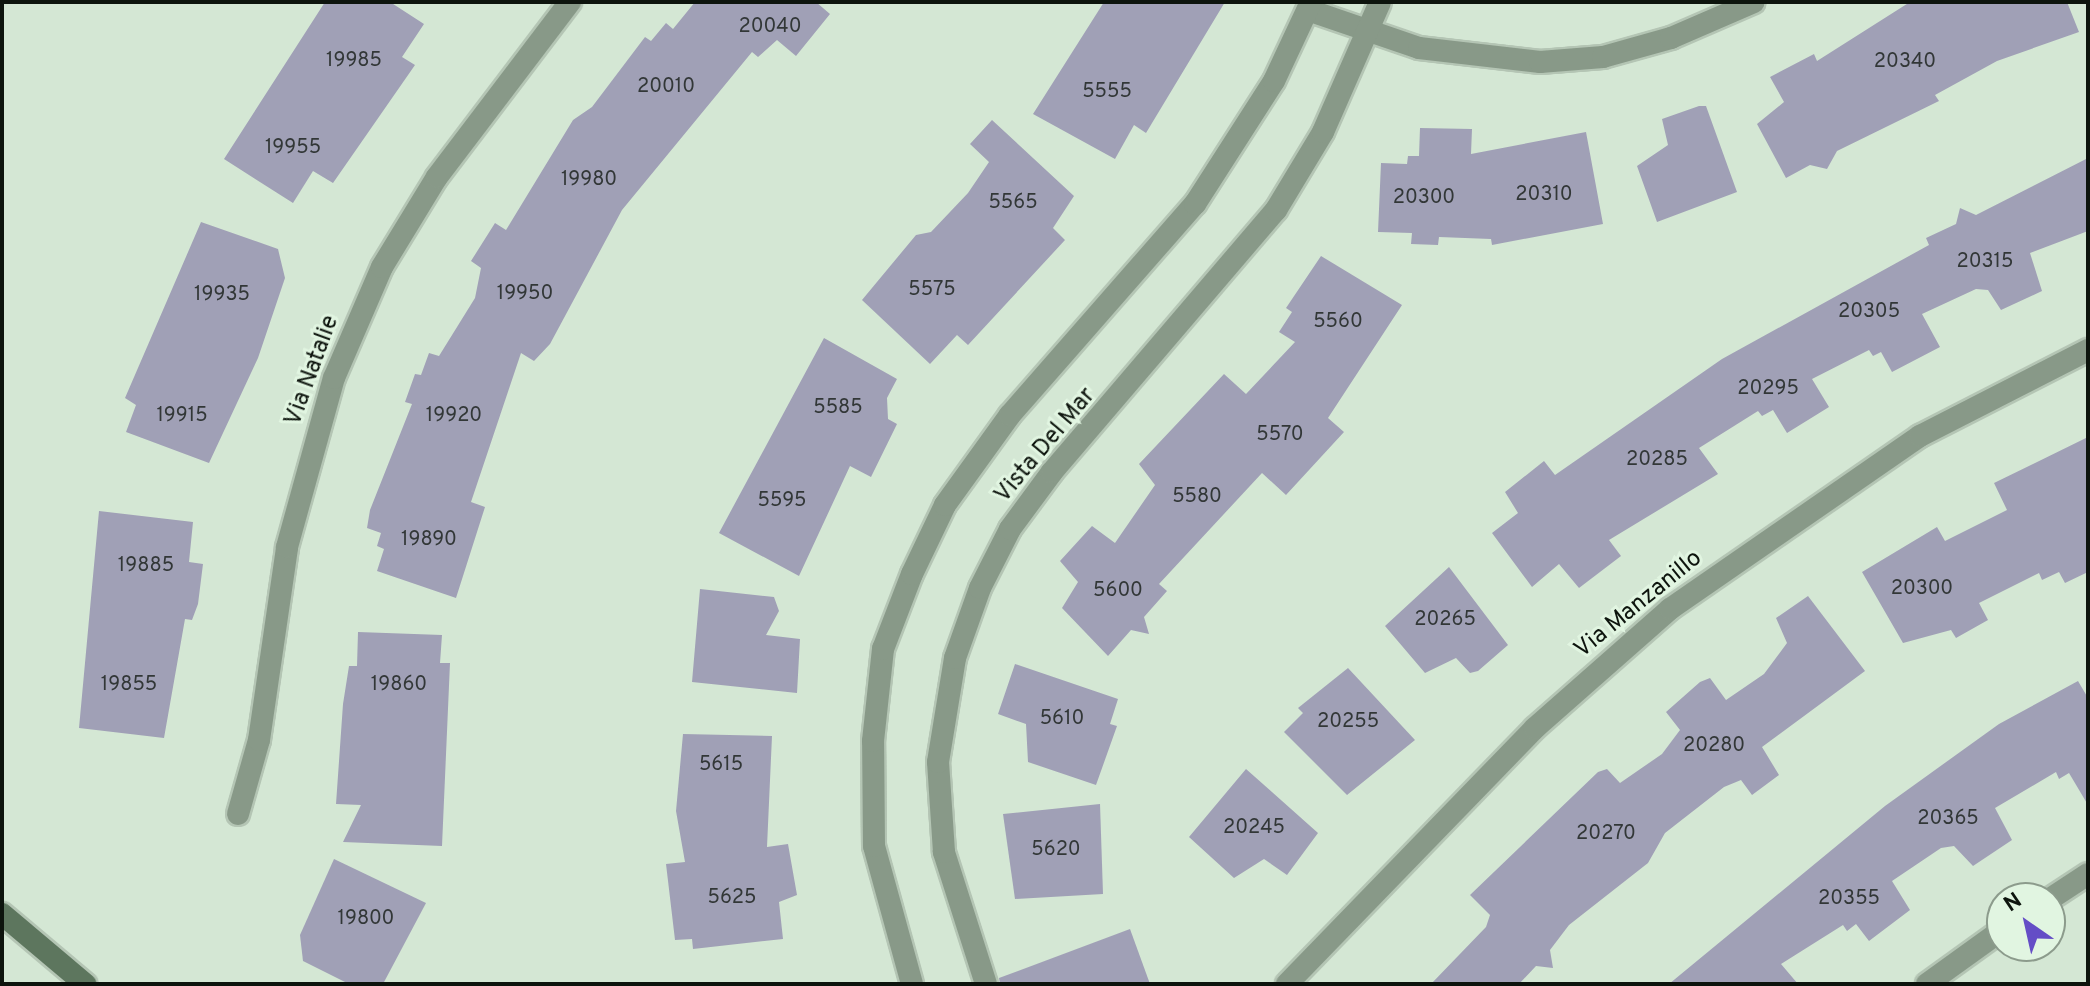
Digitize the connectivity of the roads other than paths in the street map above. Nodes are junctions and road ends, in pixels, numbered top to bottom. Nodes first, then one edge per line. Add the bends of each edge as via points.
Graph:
1 (570, 2) edge
2 (1380, 2) edge
3 (1754, 2) edge
4 (1309, 6) edge
5 (1370, 32) junction
6 (2088, 350) edge
7 (238, 814) dead end
8 (2088, 874) edge
9 (2066, 888) edge
10 (2, 914) edge
11 (1986, 942) edge
12 (85, 984) edge
13 (912, 984) edge
14 (986, 984) edge
15 (1287, 984) edge
16 (1927, 984) edge

1 - 7 street, Via Natalie via 437,177 382,267 334,378 287,547 259,740
2 - 5 street, Vista Del Mar
3 - 5 street via 1671,38 1603,57 1478,60
4 - 5 street
4 - 13 street, Vista Del Mar via 1274,81 1195,204 1010,415 945,505 912,574 883,649 873,771 874,846
5 - 14 street, Vista Del Mar via 1323,132 1276,210 1052,472 1010,529 980,588 955,658 938,762 944,852
6 - 15 street, Via Manzanillo via 1920,436 1670,609 1535,728
8 - 9 street
10 - 12 main road
11 - 16 street

